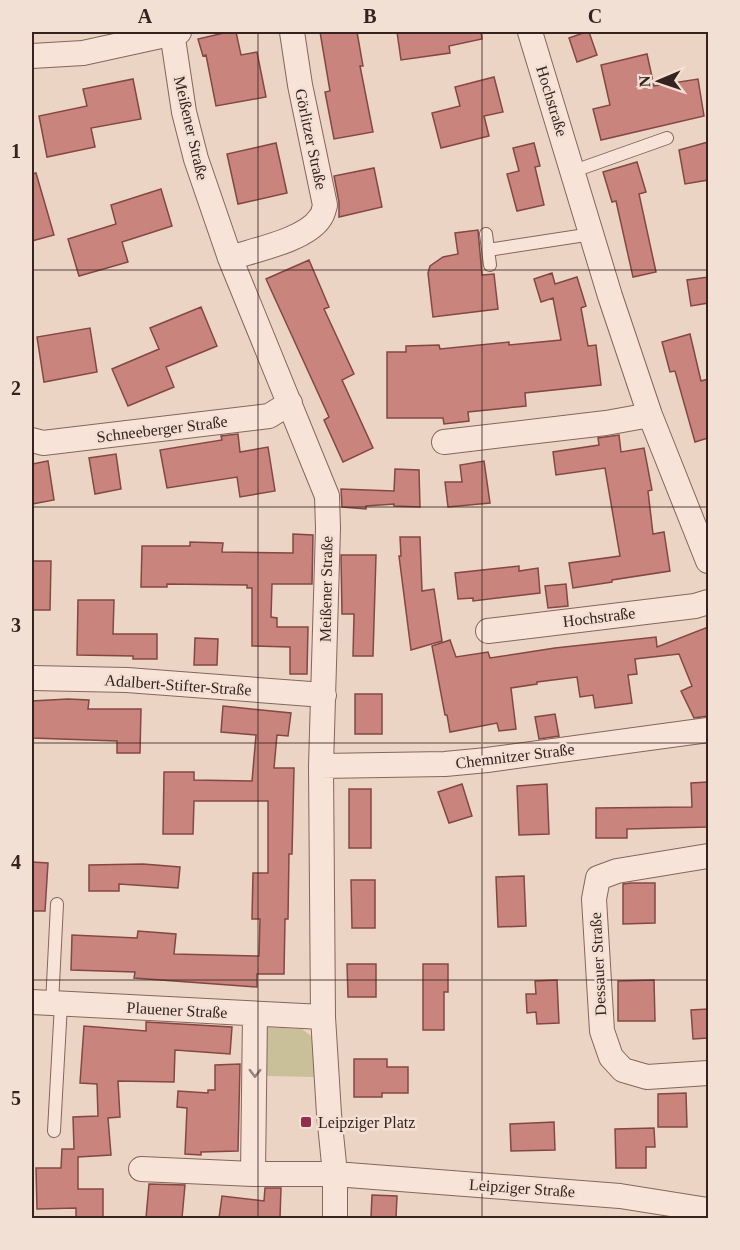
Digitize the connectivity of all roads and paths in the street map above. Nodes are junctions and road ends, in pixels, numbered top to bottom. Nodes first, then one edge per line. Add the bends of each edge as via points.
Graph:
1 (174, 32) edge
2 (292, 32) edge
3 (530, 32) edge
4 (32, 56) edge
5 (667, 138) dead end
6 (574, 171) junction
7 (486, 234) dead end
8 (592, 234) junction
9 (488, 250) junction
10 (230, 258) junction
11 (490, 265) dead end
12 (290, 403) junction
13 (650, 415) junction
14 (32, 440) edge
15 (444, 442) dead end
16 (708, 561) edge
17 (708, 602) edge
18 (488, 631) dead end
19 (32, 678) edge
20 (324, 695) junction
21 (708, 730) edge
22 (321, 766) junction
23 (708, 856) edge
24 (57, 904) dead end
25 (48, 1003) edge
26 (255, 1014) junction
27 (323, 1017) junction
28 (708, 1073) edge
29 (54, 1131) dead end
30 (141, 1169) dead end
31 (253, 1174) junction
32 (335, 1174) junction
33 (708, 1210) edge
34 (335, 1218) edge

1 - 4 street via 83,53
1 - 10 street, Meißener Straße via 184,112
2 - 10 street, Görlitzer Straße via 325,205 321,218 296,236
3 - 6 street, Hochstraße
5 - 6 lane
6 - 8 street, Hochstraße
7 - 9 lane
8 - 9 lane
8 - 13 street, Hochstraße
9 - 11 lane
10 - 12 street, Meißener Straße
12 - 14 street, Schneeberger Straße via 269,416 43,443
12 - 20 street, Meißener Straße via 327,496
13 - 15 street
13 - 16 street, Hochstraße
17 - 18 street, Hochstraße
19 - 20 street, Adalbert-Stifter-Straße via 127,680
20 - 22 street, Meißener Straße
21 - 22 street, Chemnitzer Straße via 466,762
22 - 27 street, Meißener Straße
23 - 28 street, Dessauer Straße via 617,871 598,878 594,899 602,1031 611,1057 623,1070 646,1077
24 - 25 lane
25 - 26 street, Plauener Straße
25 - 29 lane
26 - 27 street, Plauener Straße
26 -> 31 street
27 - 32 street, Meißener Straße
30 - 31 street
31 - 32 street
32 - 33 street, Leipziger Straße via 620,1196
32 - 34 street, Meißener Straße

